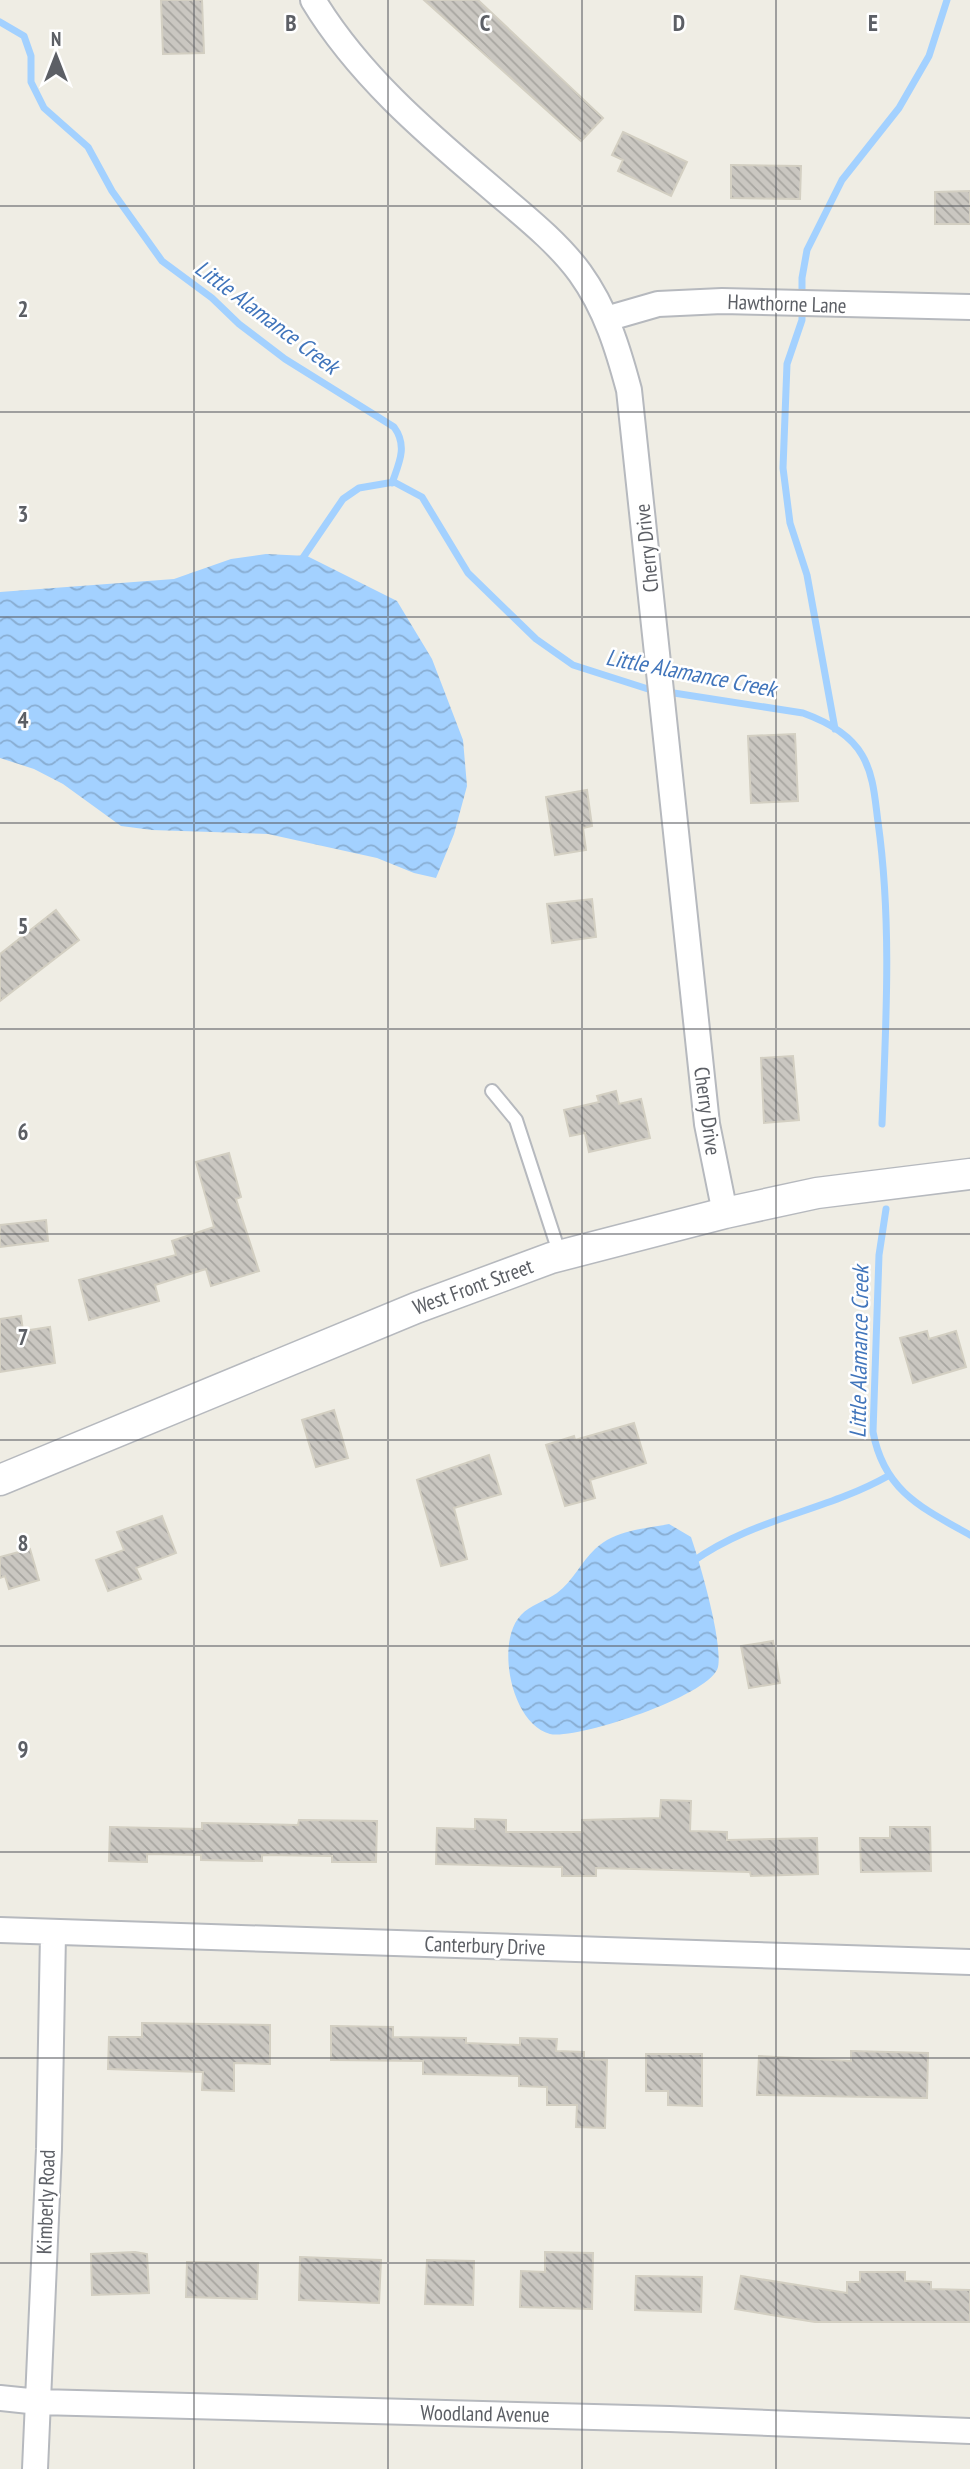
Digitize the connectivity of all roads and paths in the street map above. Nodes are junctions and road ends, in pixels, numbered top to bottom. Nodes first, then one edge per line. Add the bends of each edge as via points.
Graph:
1 (313, 0) edge
2 (970, 307) edge
3 (606, 319) junction
4 (492, 1091) dead end
5 (970, 1174) edge
6 (725, 1213) junction
7 (560, 1256) junction
8 (0, 1480) edge
9 (0, 1930) edge
10 (53, 1934) junction
11 (970, 1962) edge
12 (0, 2398) edge
13 (39, 2402) junction
14 (970, 2431) edge
15 (35, 2469) edge

1 - 3 street, Cherry Drive via 360,66 580,273
2 - 3 street, Hawthorne Lane via 722,301 658,304
3 - 6 street, Cherry Drive via 614,332 629,390 705,1111
4 - 7 lane via 516,1120
5 - 6 street, West Front Street via 817,1193
6 - 7 street, West Front Street
7 - 8 street, West Front Street via 416,1308
9 - 10 street, Canterbury Drive
10 - 11 street, Canterbury Drive
10 - 13 street, Kimberly Road
12 - 13 street, Woodland Avenue
13 - 14 street, Woodland Avenue
13 - 15 street, Kimberly Road

